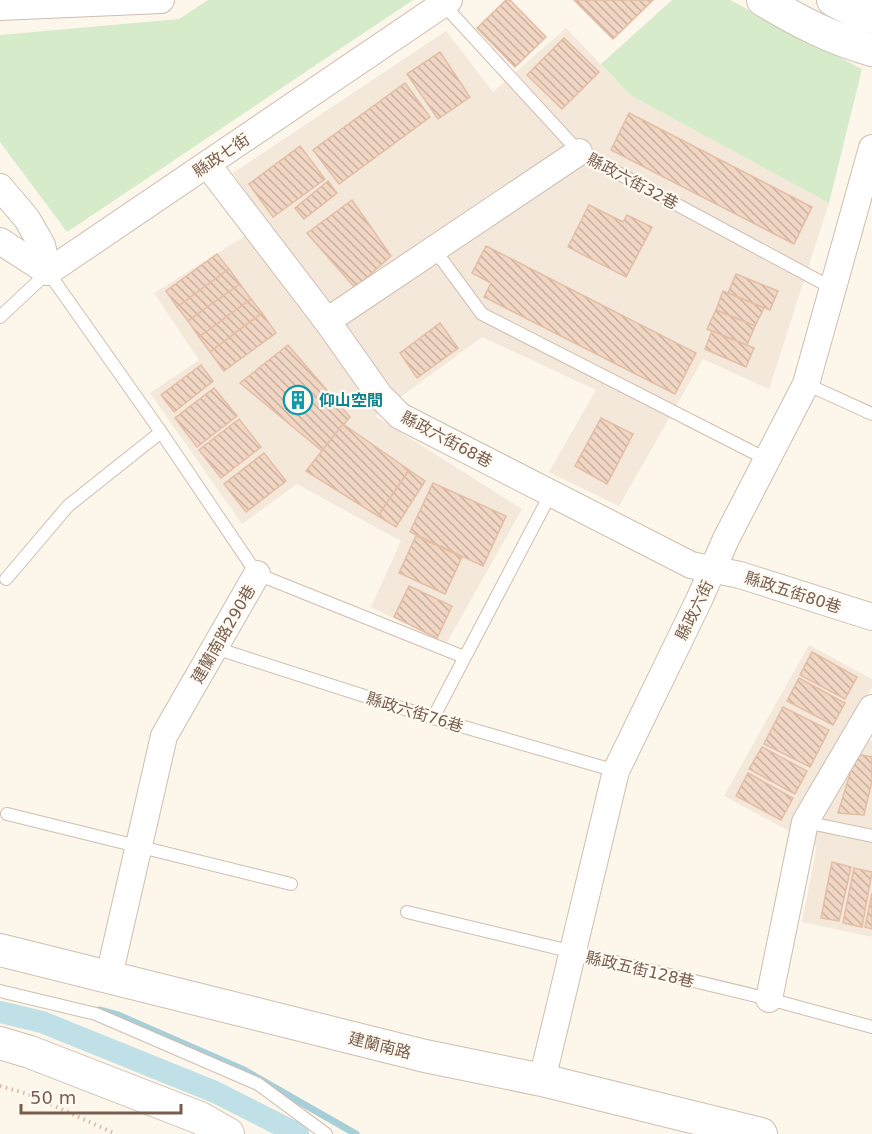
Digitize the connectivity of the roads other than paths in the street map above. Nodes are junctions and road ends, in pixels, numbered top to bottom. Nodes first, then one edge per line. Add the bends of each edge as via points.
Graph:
1 (161, 0) edge
2 (763, 0) edge
3 (833, 0) edge
4 (135, 1) edge
5 (446, 2) edge
6 (0, 7) edge
7 (872, 17) edge
8 (872, 50) edge
9 (872, 148) edge
10 (579, 152) junction
11 (207, 164) junction
12 (0, 187) edge
13 (0, 241) edge
14 (434, 249) junction
15 (48, 272) junction
16 (832, 288) junction
17 (0, 317) edge
18 (327, 321) junction
19 (806, 384) junction
20 (872, 414) edge
21 (161, 432) junction
22 (766, 459) junction
23 (551, 493) junction
24 (714, 568) junction
25 (257, 574) junction
26 (6, 579) dead end
27 (872, 617) edge
28 (215, 648) junction
29 (464, 657) junction
30 (872, 708) edge
31 (433, 718) junction
32 (616, 771) junction
33 (7, 814) dead end
34 (805, 822) junction
35 (872, 836) edge
36 (137, 847) junction
37 (291, 884) dead end
38 (407, 912) dead end
39 (0, 950) edge
40 (574, 953) junction
41 (109, 976) junction
42 (0, 991) edge
43 (769, 999) junction
44 (872, 1027) edge
45 (0, 1043) edge
46 (542, 1080) junction
47 (228, 1134) edge
48 (326, 1134) edge
49 (760, 1134) edge

1 - 4 street
2 - 8 street via 807,26
3 - 7 street
4 - 6 street
5 - 10 lane, 縣政六街32巷
5 - 11 street, 縣政七街
9 - 16 street, 縣政六街
10 - 14 street
10 - 16 lane, 縣政六街32巷
11 - 15 street, 縣政七街
11 - 18 street, 縣政六街68巷
12 - 15 street via 27,219 42,245
13 - 15 street
14 - 18 street
14 - 22 lane via 482,314
15 - 17 lane, 縣政七街
15 - 21 lane, 建蘭南路290巷
16 - 19 street, 縣政六街
18 - 23 street, 縣政六街68巷 via 380,396 400,416
19 - 20 lane
19 - 22 street, 縣政六街
21 - 25 lane, 建蘭南路290巷
21 - 26 lane via 68,506
22 - 24 street, 縣政六街
23 - 24 street, 縣政六街68巷 via 690,565
23 - 29 lane
24 - 27 street, 縣政五街80巷
24 - 32 street, 縣政六街
25 - 28 street, 建蘭南路290巷
25 - 29 lane
28 - 31 lane, 縣政六街76巷
28 - 36 street, 建蘭南路290巷 via 164,736
29 - 31 lane
30 - 34 street
31 - 32 lane, 縣政六街76巷
32 - 40 street, 縣政六街
33 - 36 lane
34 - 35 lane
34 - 43 street
36 - 37 lane
36 - 41 street, 建蘭南路290巷
38 - 40 lane, 縣政五街128巷
39 - 41 street, 建蘭南路
40 - 43 lane, 縣政五街128巷
40 - 46 street, 縣政六街
41 - 46 street, 建蘭南路 via 425,1056
42 - 48 lane via 96,1014 258,1084
43 - 44 lane, 縣政五街128巷
45 - 47 street via 200,1118
46 - 49 street, 建蘭南路

